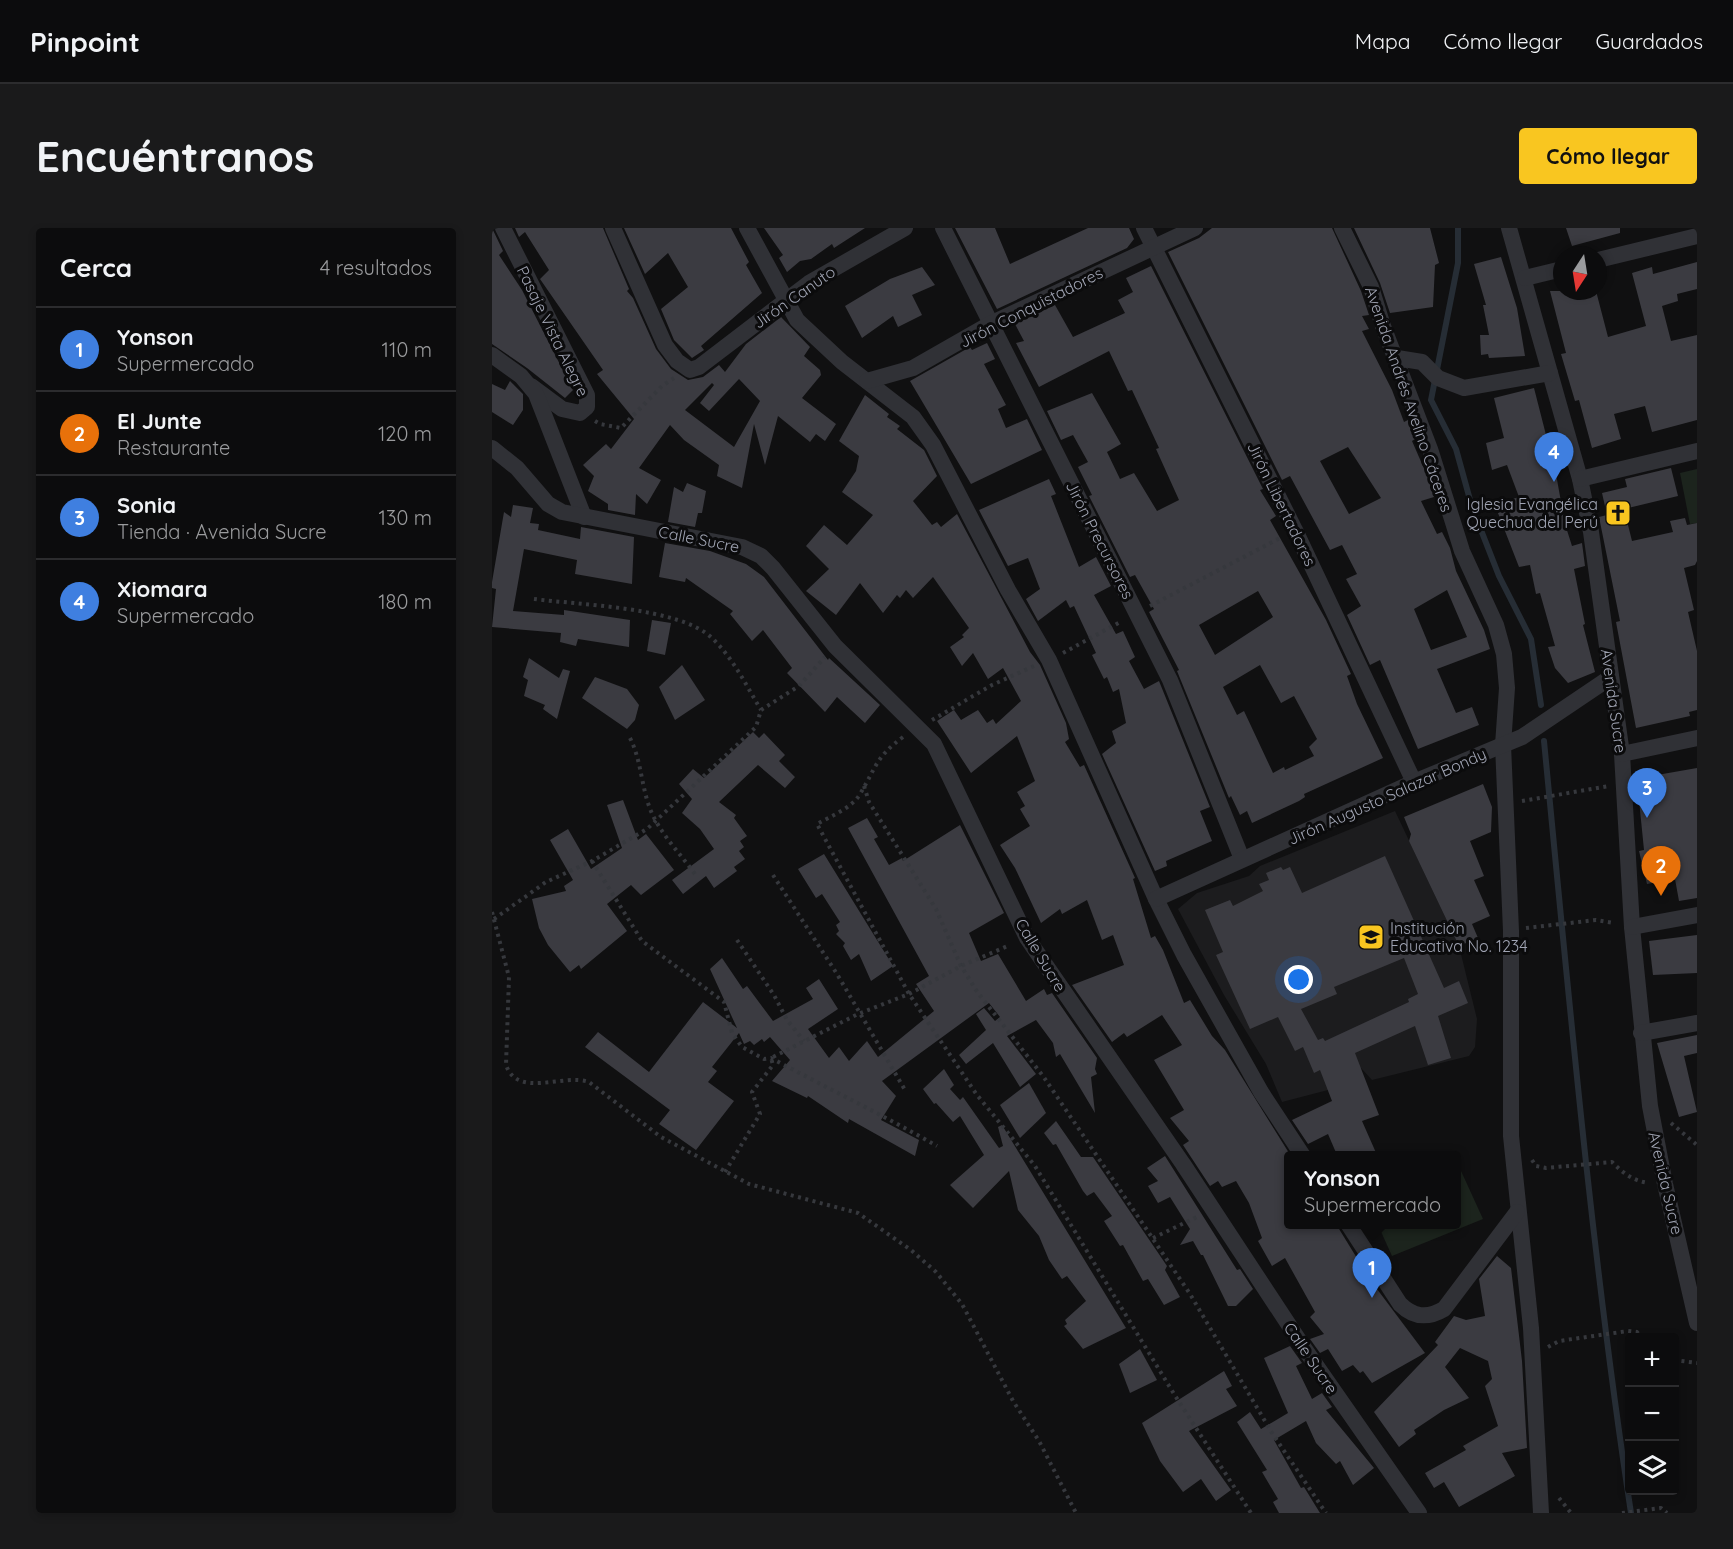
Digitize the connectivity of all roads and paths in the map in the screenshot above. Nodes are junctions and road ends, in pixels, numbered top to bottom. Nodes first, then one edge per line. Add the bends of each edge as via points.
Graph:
1 (503, 228) edge
2 (613, 228) edge
3 (747, 228) edge
4 (905, 228) edge
5 (943, 228) edge
6 (1144, 228) edge
7 (1195, 228) edge
8 (1342, 228) edge
9 (1509, 228) edge
10 (1697, 236) edge
11 (1153, 247) junction
12 (1607, 258) edge
13 (1553, 271) edge
14 (1525, 278) junction
15 (785, 300) junction
16 (990, 324) junction
17 (492, 354) edge
18 (1397, 358) junction
19 (687, 369) junction
20 (1550, 373) junction
21 (867, 381) junction
22 (531, 386) junction
23 (584, 410) junction
24 (492, 448) edge
25 (1697, 451) edge
26 (1580, 479) junction
27 (584, 517) junction
28 (1279, 539) dead end
29 (534, 599) dead end
30 (1149, 607) dead end
31 (1124, 621) dead end
32 (825, 657) dead end
33 (1049, 660) junction
34 (1611, 677) junction
35 (761, 710) junction
36 (937, 717) dead end
37 (906, 735) dead end
38 (630, 738) dead end
39 (1697, 738) edge
40 (1503, 745) junction
41 (1622, 754) junction
42 (1414, 782) junction
43 (1624, 783) junction
44 (864, 785) junction
45 (1523, 800) dead end
46 (656, 821) junction
47 (1242, 860) junction
48 (592, 861) junction
49 (772, 875) dead end
50 (696, 877) dead end
51 (1156, 899) junction
52 (492, 912) edge
53 (1697, 915) edge
54 (494, 919) junction
55 (1596, 920) dead end
56 (1632, 927) junction
57 (1530, 928) dead end
58 (737, 940) dead end
59 (1017, 941) dead end
60 (961, 966) junction
61 (909, 994) junction
62 (858, 1014) junction
63 (1697, 1023) edge
64 (1641, 1034) junction
65 (804, 1041) junction
66 (771, 1058) junction
67 (905, 1090) dead end
68 (938, 1146) dead end
69 (1300, 1151) edge
70 (1557, 1166) dead end
71 (725, 1172) junction
72 (1665, 1184) junction
73 (1213, 1210) junction
74 (1517, 1212) junction
75 (1351, 1229) edge
76 (1153, 1238) junction
77 (1690, 1254) edge
78 (1697, 1323) edge
79 (1638, 1333) edge
80 (1559, 1341) dead end
81 (1679, 1361) edge
82 (1697, 1363) edge
83 (1076, 1513) edge
84 (1251, 1513) edge
85 (1326, 1513) edge
86 (1419, 1513) edge
87 (1541, 1513) edge
88 (1622, 1513) edge
89 (1667, 1513) edge

1 - 23 street, Pasaje Vista Alegre via 587,395
2 - 19 street via 665,345
3 - 15 street
4 - 15 street, Jirón Canuto
5 - 16 street, Jirón Precursores
6 - 11 street, Jirón Libertadores
7 - 11 street, Jirón Conquistadores
8 - 18 street, Avenida Andrés Avelino Cáceres via 1371,288
9 - 14 street, Avenida Sucre
10 - 12 street
11 - 16 street, Jirón Conquistadores
11 - 42 street, Jirón Libertadores via 1295,530
13 - 14 street
14 - 20 street, Avenida Sucre
15 - 19 street, Jirón Canuto via 699,367
15 - 21 street via 811,335
16 - 21 street, Jirón Conquistadores via 913,368
16 - 47 street, Jirón Precursores via 1170,680
17 - 22 street, Pasaje Vista Alegre
18 - 20 street via 1422,362 1438,378 1471,388
18 - 40 street, Avenida Andrés Avelino Cáceres via 1462,551 1502,641 1507,688
19 - 23 path via 662,386 621,428 600,424
20 - 26 street, Avenida Sucre
21 - 33 street via 913,417 933,445
22 - 23 street, Pasaje Vista Alegre via 567,412
22 - 27 street via 546,415
24 - 27 street, Calle Sucre via 517,468 548,504
25 - 26 street
26 - 34 street, Avenida Sucre
27 - 73 street, Calle Sucre via 742,547 761,556 836,646 934,744 1027,938
28 - 30 path
29 - 35 path via 674,616 711,637 736,666
31 - 33 path
32 - 35 path via 799,686
33 - 36 path via 992,685
33 - 51 street
34 - 40 street, Jirón Augusto Salazar Bondy via 1522,737
34 - 41 street, Avenida Sucre
35 - 46 path via 756,727
37 - 44 path via 884,751
38 - 46 path
39 - 41 street
40 - 42 street, Jirón Augusto Salazar Bondy
40 - 74 street, Avenida Andrés Avelino Cáceres via 1511,931 1511,1136
41 - 43 street, Avenida Sucre
42 - 47 street, Jirón Augusto Salazar Bondy
43 - 45 path
43 - 56 street, Avenida Sucre
44 - 60 path via 869,802 936,909
44 - 61 path via 860,795 845,809 817,824
46 - 48 path
46 - 50 path
47 - 51 street, Jirón Augusto Salazar Bondy
48 - 54 path via 546,882
48 - 66 path via 642,941 724,1002 732,1033 742,1047 764,1059
49 - 62 path via 837,974
51 - 69 street via 1261,1092
52 - 54 path
53 - 56 street
54 - 71 path via 509,977 506,1065 510,1076 521,1082 589,1082 661,1137
55 - 57 path
56 - 64 street, Avenida Sucre
58 - 65 path
59 - 60 path
60 - 61 path
60 - 76 path
61 - 62 path
61 - 84 path via 977,1095 1035,1166
62 - 65 path
62 - 67 path
63 - 64 street
64 - 72 street, Avenida Sucre
65 - 66 path
66 - 68 path via 833,1092 861,1102
66 - 71 path via 773,1065 752,1092 760,1114
70 - 72 path via 1612,1162 1622,1173 1640,1182
71 - 83 path via 749,1184 858,1213 936,1272 962,1304
72 - 77 street, Avenida Sucre
73 - 76 path
73 - 86 street, Calle Sucre
74 - 75 street via 1444,1309 1427,1316 1409,1313 1400,1304
74 - 87 street, Avenida Andrés Avelino Cáceres via 1531,1328
76 - 85 path via 1272,1433
77 - 78 street, Avenida Sucre
79 - 80 path
81 - 82 path
88 - 89 path via 1661,1508

